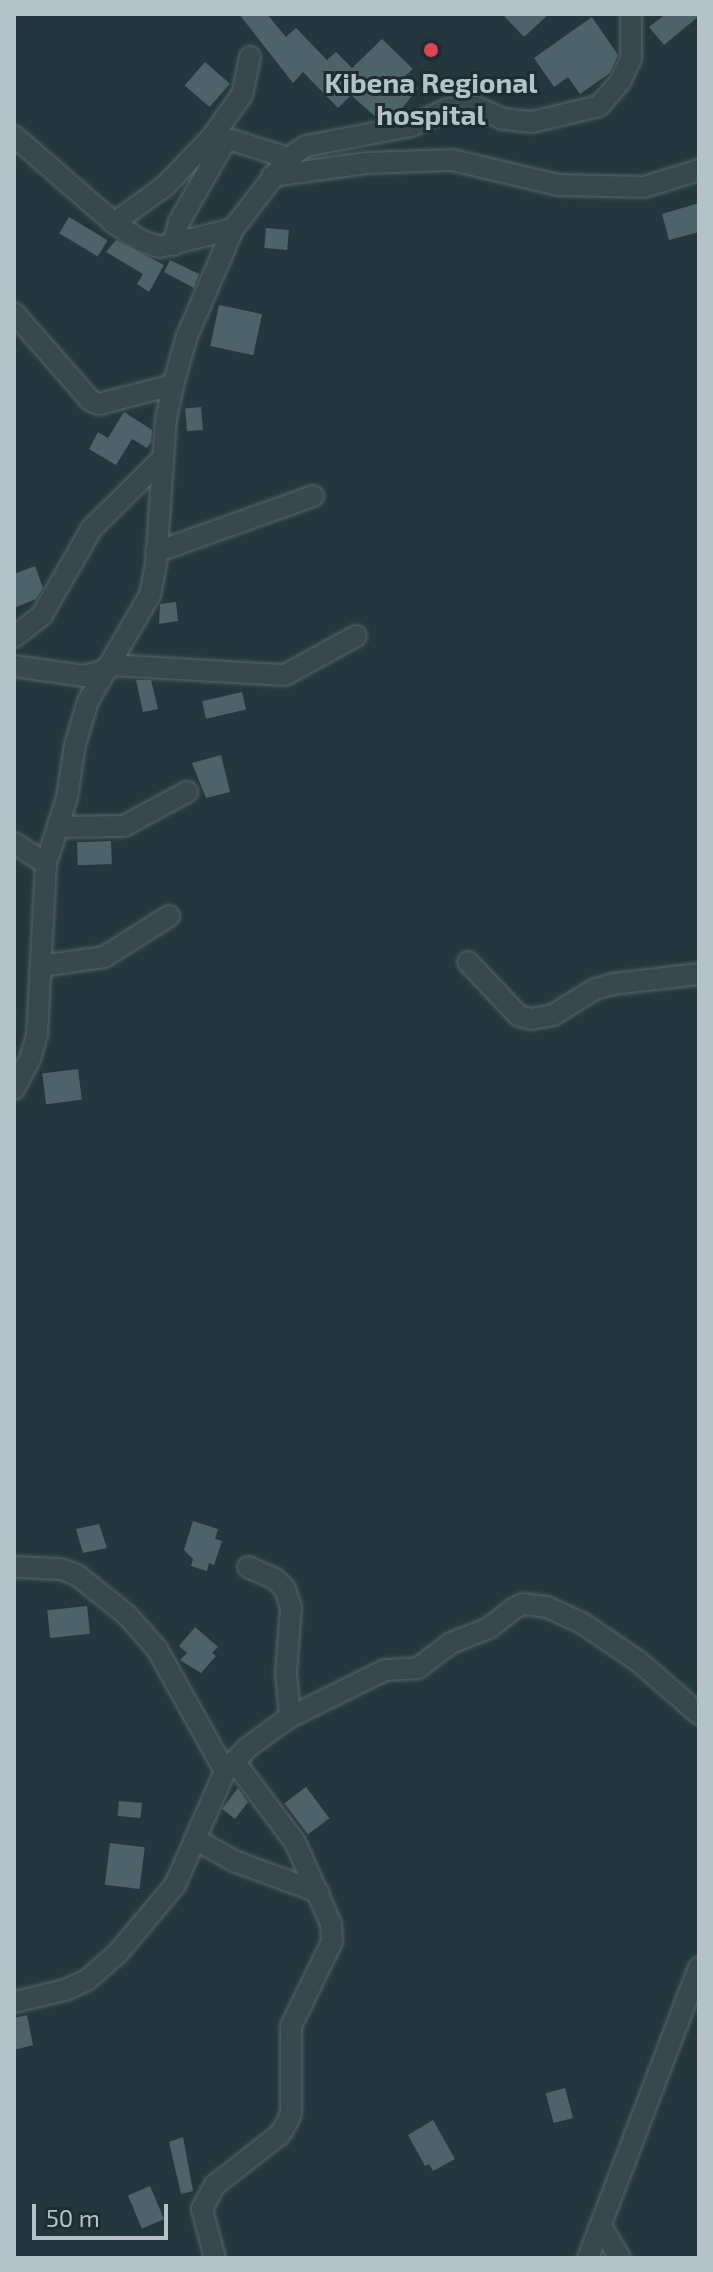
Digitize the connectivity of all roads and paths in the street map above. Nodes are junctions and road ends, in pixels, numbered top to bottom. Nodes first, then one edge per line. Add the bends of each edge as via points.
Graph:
1 (631, 14) edge
2 (250, 57) dead end
3 (14, 136) edge
4 (288, 158) junction
5 (699, 170) edge
6 (272, 176) junction
7 (114, 223) junction
8 (233, 229) junction
9 (173, 245) junction
10 (14, 313) edge
11 (173, 385) junction
12 (162, 459) junction
13 (313, 496) dead end
14 (156, 552) junction
15 (356, 636) dead end
16 (14, 637) edge
17 (14, 666) edge
18 (107, 668) junction
19 (187, 792) dead end
20 (58, 827) junction
21 (14, 843) edge
22 (46, 864) junction
23 (169, 916) dead end
24 (468, 962) dead end
25 (41, 966) junction
26 (699, 974) edge
27 (14, 1089) edge
28 (14, 1567) edge
29 (248, 1567) dead end
30 (699, 1714) edge
31 (290, 1717) junction
32 (230, 1766) junction
33 (197, 1840) junction
34 (318, 1892) junction
35 (699, 1968) edge
36 (14, 2002) edge
37 (602, 2228) junction
38 (215, 2258) edge
39 (588, 2258) edge
40 (620, 2258) edge

1 - 4 street via 631,58 620,82 599,106 532,122 503,119 476,107 447,109 411,126 306,146
2 - 7 street via 242,95 212,137 165,186
3 - 7 street
4 - 6 street
4 - 9 street via 232,140 224,143 179,222
5 - 6 street via 644,187 558,185 452,160 343,165
6 - 8 street
7 - 9 street via 150,243
8 - 9 street
8 - 11 street via 187,336
10 - 11 street via 91,401 99,404
11 - 12 street
12 - 14 street
12 - 16 street via 92,528 42,615
13 - 14 street
14 - 18 street via 150,595
15 - 18 street via 285,675
17 - 18 street via 84,676
18 - 20 street via 88,701
19 - 20 street via 124,826
20 - 22 street
21 - 22 street
22 - 25 street
23 - 25 street via 104,957
24 - 26 street via 519,1016 531,1019 553,1015 613,984
25 - 27 street via 37,1035
28 - 32 street via 77,1575 127,1615 157,1649
29 - 31 street via 275,1579 291,1607 286,1673
30 - 31 street via 606,1638 547,1607 523,1604 489,1628 451,1643 418,1668 385,1670
31 - 32 street
32 - 33 street
32 - 34 street via 295,1842
33 - 34 street via 234,1861
33 - 36 street via 175,1885 103,1968 65,1990
34 - 38 street via 332,1942 291,2026 291,2113 280,2134 208,2194 203,2223
35 - 37 street
37 - 39 street
37 - 40 street

